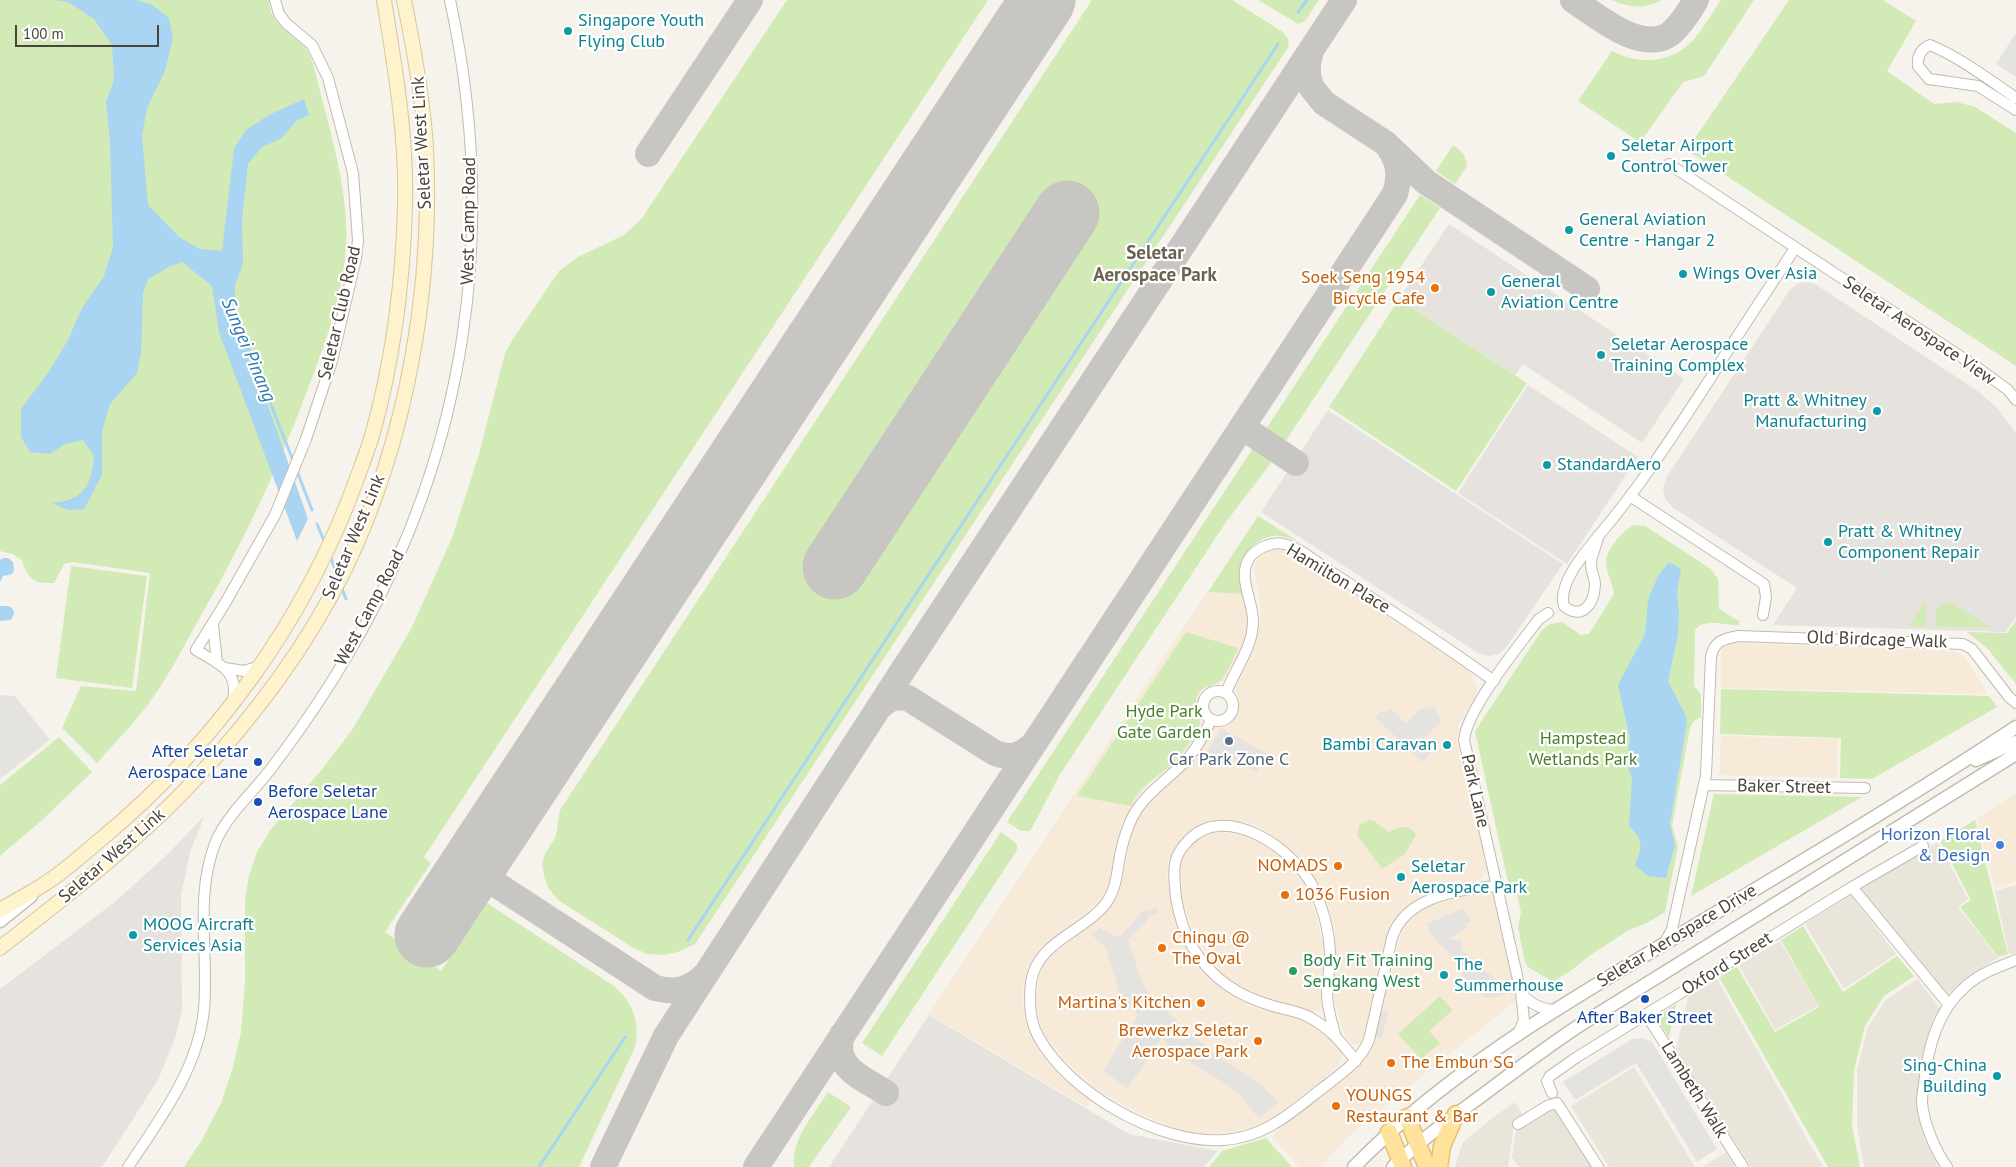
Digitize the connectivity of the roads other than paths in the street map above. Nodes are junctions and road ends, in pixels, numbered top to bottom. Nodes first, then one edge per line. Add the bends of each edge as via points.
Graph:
1 (275, 0) edge
2 (384, 0) edge
3 (404, 0) edge
4 (450, 0) edge
5 (2016, 98) edge
6 (2016, 110) edge
7 (1669, 164) dead end
8 (1795, 248) junction
9 (2016, 400) edge
10 (1630, 496) junction
11 (1598, 536) junction
12 (1548, 613) dead end
13 (1763, 615) dead end
14 (213, 624) junction
15 (220, 666) junction
16 (261, 666) junction
17 (1494, 680) junction
18 (1226, 693) junction
19 (232, 702) junction
20 (2016, 703) edge
21 (1211, 720) junction
22 (2016, 727) edge
23 (2016, 742) edge
24 (2016, 754) edge
25 (1955, 767) junction
26 (1704, 785) junction
27 (1865, 788) dead end
28 (1923, 846) dead end
29 (46, 883) junction
30 (1497, 886) junction
31 (1852, 887) junction
32 (0, 910) edge
33 (0, 921) edge
34 (1664, 944) junction
35 (0, 948) edge
36 (2016, 960) edge
37 (1521, 994) junction
38 (1949, 1005) junction
39 (1328, 1007) junction
40 (1558, 1010) junction
41 (1646, 1014) junction
42 (1309, 1017) junction
43 (1335, 1034) junction
44 (1518, 1034) junction
45 (1356, 1061) junction
46 (1552, 1093) dead end
47 (1456, 1114) junction
48 (1406, 1118) junction
49 (1518, 1124) dead end
50 (1389, 1132) junction
51 (1417, 1144) junction
52 (1398, 1165) edge
53 (128, 1167) edge
54 (1354, 1167) edge
55 (1427, 1167) edge
56 (1439, 1167) edge
57 (1598, 1167) edge
58 (1742, 1167) edge
59 (1947, 1167) edge

1 - 14 street, Seletar Club Road via 279,14 312,45 321,61 353,173 358,240 338,336 306,439 275,514
2 - 16 main road, Seletar West Link via 397,77 405,203 398,311 387,372 371,438 341,522 315,577
3 - 35 main road, Seletar West Link via 418,74 426,147 424,270 411,367 391,445 346,567 281,674 246,722 189,786 75,890
4 - 53 street, West Camp Road via 467,108 473,188 471,265 462,341 441,443 391,577 350,651 305,723 271,770 233,812 218,838 204,887 204,1011 197,1042 184,1077
5 - 6 street via 1938,48 1930,45 1920,54 1918,66 1929,79 1978,86
7 - 8 street, Seletar Aerospace View
8 - 9 street, Seletar Aerospace View via 1978,368
8 - 10 street
10 - 11 street
10 - 13 street via 1764,584
11 - 11 street via 1591,562 1595,585 1593,594 1586,609 1573,613 1564,606 1561,598 1564,588
12 - 17 street, Park Lane via 1539,619
14 - 15 street
14 - 15 street, Seletar Club Road via 196,650
15 - 16 street, Seletar Club Road via 244,671
15 - 19 street via 232,675 234,681
16 - 19 main road, Seletar West Link
17 - 18 street, Hamilton Place via 1293,548 1273,544 1261,548 1248,562 1245,577 1253,631
17 - 30 street, Park Lane via 1466,726 1464,740
18 - 21 street via 1232,700 1231,715 1222,721
18 - 21 street via 1211,692 1204,699 1202,708
19 - 29 main road, Seletar West Link via 170,778
20 - 26 street, Old Birdcage Walk via 1972,649 1963,644 1738,636 1724,639 1718,641 1712,650
21 - 45 street via 1189,757 1148,796 1133,817 1121,849 1117,878 1103,906 1055,942 1038,964 1031,980 1030,1000 1038,1036 1074,1081 1110,1105 1162,1130 1204,1140 1249,1136 1267,1129
22 - 25 street, Seletar Aerospace Drive
23 - 25 street
24 - 47 street, Seletar Aerospace Drive via 1611,1004
25 - 34 street, Seletar Aerospace Drive
26 - 27 street, Baker Street
26 - 34 street, Old Birdcage Walk via 1672,930
28 - 31 street, Oxford Street
29 - 32 main road, Seletar West Link
29 - 33 street
30 - 37 street, Park Lane
30 - 45 street via 1447,893 1411,911 1401,921 1392,938 1369,1040
31 - 38 street
31 - 41 street, Oxford Street
34 - 40 street, Seletar Aerospace Drive
36 - 38 street via 1985,972 1964,987
37 - 40 street via 1532,1004
37 - 44 street, Park Lane via 1524,1020
38 - 59 street via 1936,1028 1922,1103 1930,1134
39 - 42 street via 1322,1016
39 - 42 street via 1329,938 1315,891 1304,872 1282,849 1252,832 1220,826 1193,836 1175,861 1174,881 1183,924 1192,947 1206,966 1232,988 1260,1002
39 - 43 street
40 - 44 street, Seletar Aerospace Drive
41 - 46 street, Oxford Street via 1550,1076 1547,1081
41 - 58 street, Lambeth Walk
42 - 43 street
43 - 45 street
44 - 48 street, Seletar Aerospace Drive
47 - 51 street, Seletar Aerospace Drive
47 - 56 main road via 1442,1146
48 - 50 street, Seletar Aerospace Drive
48 - 51 main road
49 - 57 street via 1557,1103
50 - 52 main road
50 - 54 street, Seletar Aerospace Drive
51 - 52 street, Seletar Aerospace Drive
51 - 55 main road

